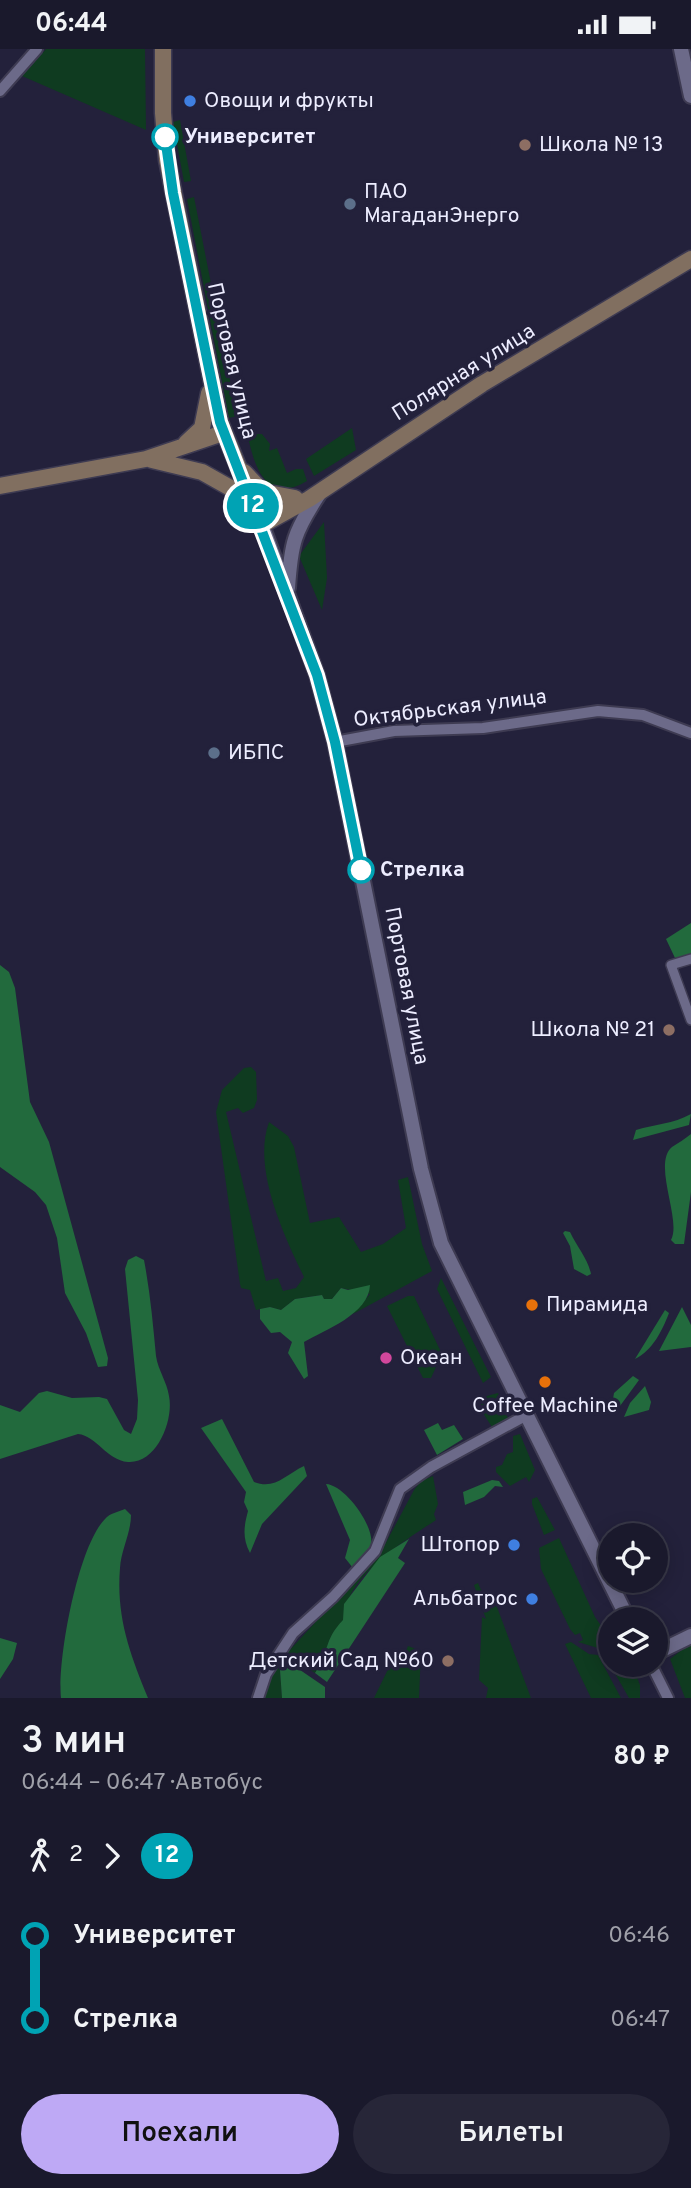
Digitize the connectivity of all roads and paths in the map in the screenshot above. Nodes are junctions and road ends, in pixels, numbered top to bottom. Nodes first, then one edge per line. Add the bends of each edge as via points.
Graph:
1 (37, 49) edge
2 (163, 49) edge
3 (681, 49) edge
4 (3, 83) edge
5 (691, 96) edge
6 (691, 259) edge
7 (209, 370) junction
8 (223, 433) junction
9 (177, 449) junction
10 (146, 459) junction
11 (234, 461) junction
12 (0, 486) edge
13 (320, 492) junction
14 (295, 498) junction
15 (250, 499) junction
16 (262, 524) junction
17 (287, 593) junction
18 (691, 733) edge
19 (335, 742) junction
20 (691, 959) edge
21 (691, 1020) edge
22 (525, 1416) junction
23 (622, 1607) edge
24 (691, 1636) edge
25 (668, 1647) edge
26 (658, 1677) edge
27 (258, 1698) edge
28 (668, 1698) edge

1 - 4 street
2 - 7 main road, Портовая улица via 167,160
3 - 5 street
6 - 13 main road, Полярная улица via 417,425
7 - 8 main road, Портовая улица
7 - 9 main road via 209,400 202,428
8 - 9 main road
8 - 11 main road, Портовая улица
9 - 10 main road
10 - 12 main road
10 - 15 main road via 202,472
11 - 14 main road via 264,492
11 - 15 main road, Портовая улица
13 - 14 main road
13 - 16 main road, Полярная улица
13 - 17 street via 297,526
14 - 15 main road
15 - 16 main road, Портовая улица
16 - 17 street, Портовая улица
17 - 19 street, Портовая улица
18 - 19 street, Октябрьская улица via 643,715 590,711 483,728 394,731
19 - 22 street, Портовая улица via 425,1187 450,1264
20 - 21 street via 671,965
22 - 23 street, Портовая улица
22 - 27 street via 430,1467 400,1489 375,1551 293,1633 266,1674
24 - 25 street
26 - 28 street

